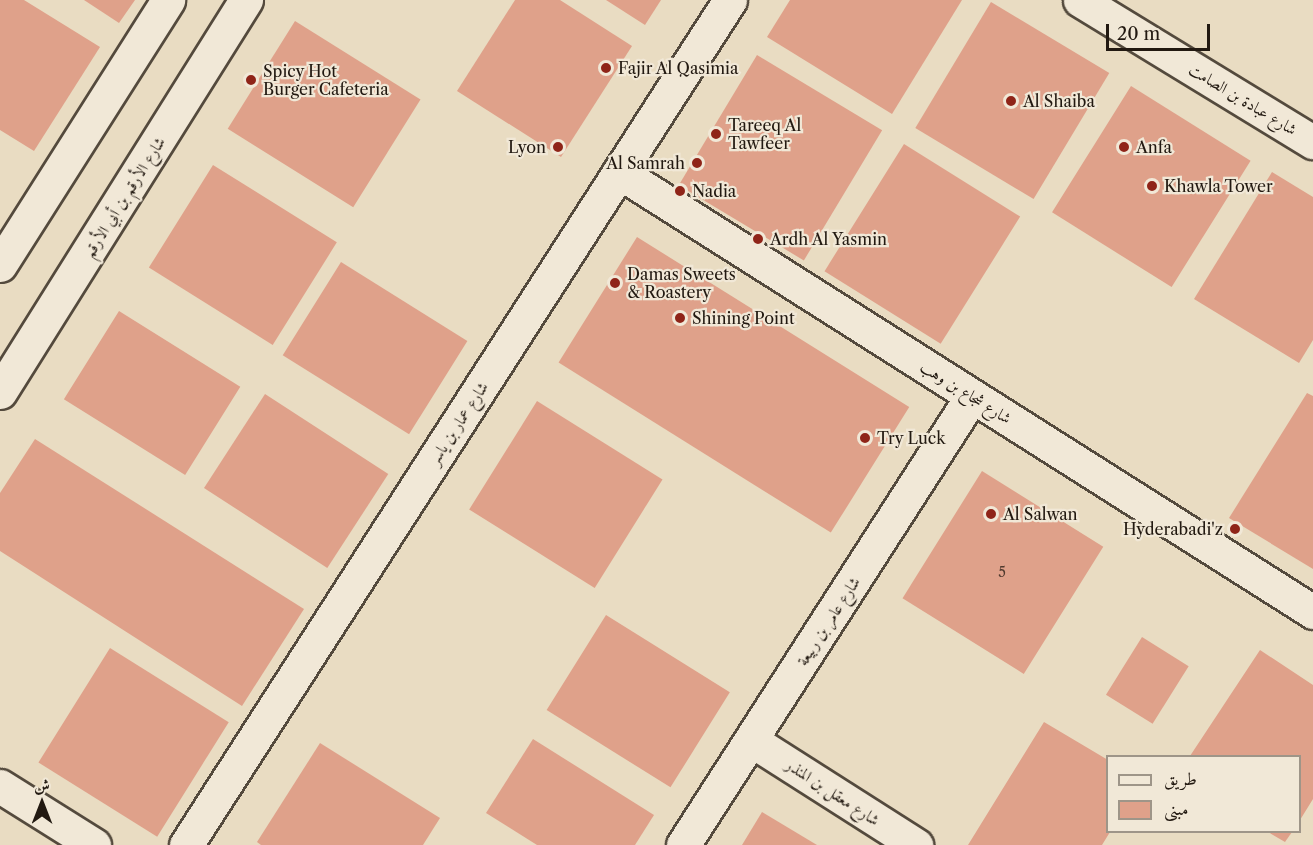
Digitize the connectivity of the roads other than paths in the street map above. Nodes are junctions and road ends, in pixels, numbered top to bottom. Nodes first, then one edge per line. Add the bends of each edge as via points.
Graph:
1 (168, 0) edge
2 (246, 0) edge
3 (730, 0) edge
4 (1080, 0) edge
5 (1313, 142) edge
6 (620, 172) junction
7 (0, 265) edge
8 (0, 392) edge
9 (972, 396) junction
10 (1313, 612) edge
11 (751, 740) junction
12 (0, 786) edge
13 (94, 845) edge
14 (186, 845) edge
15 (684, 845) edge
16 (916, 845) edge

1 - 7 street
2 - 8 street, شارع الأرقم بن أبي الأرقم
3 - 6 street, شارع عمار بن ياسر
4 - 5 street, شارع عبادة بن الصامت
6 - 9 street, شارع شجاع بن وهب
6 - 14 street, شارع عمار بن ياسر
9 - 10 street, شارع شجاع بن وهب
9 - 11 street, شارع عامر بن ربيعة
11 - 15 street, شارع عامر بن ربيعة
11 - 16 street, شارع معقل بن المنذر
12 - 13 street

